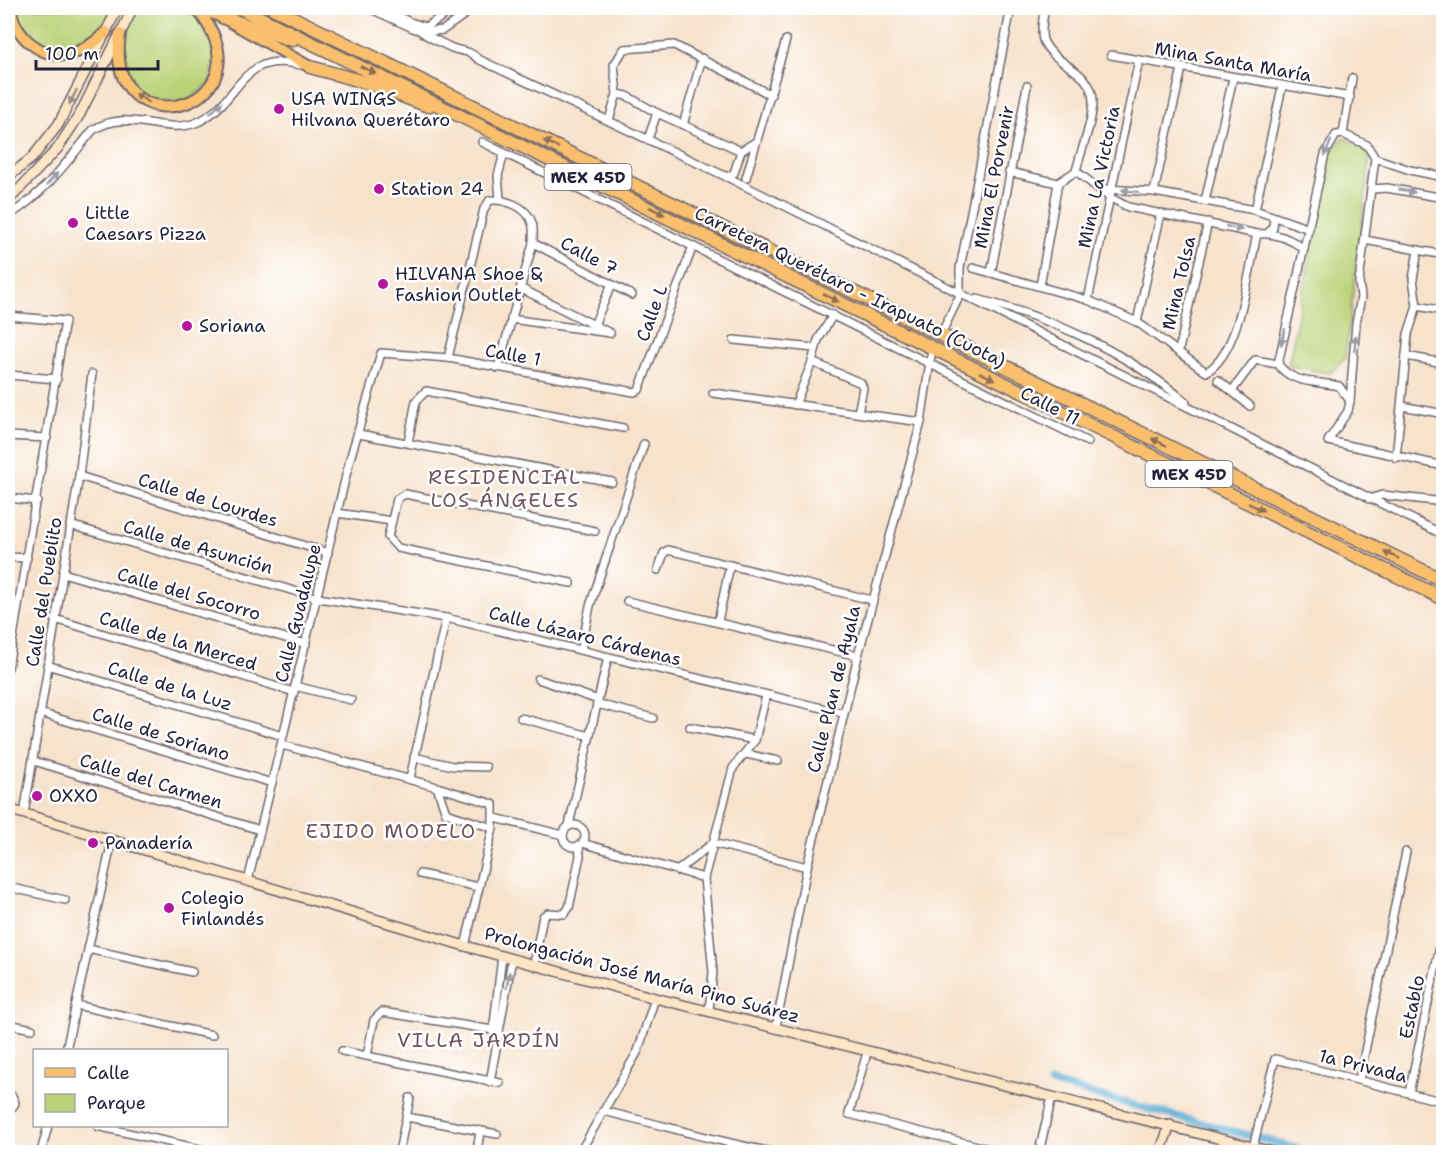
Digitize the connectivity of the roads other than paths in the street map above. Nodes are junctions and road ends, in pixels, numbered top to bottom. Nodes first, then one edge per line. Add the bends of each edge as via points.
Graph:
1 (11, 8) edge
2 (118, 8) edge
3 (133, 8) edge
4 (197, 8) edge
5 (240, 8) edge
6 (273, 8) edge
7 (288, 8) edge
8 (369, 8) edge
9 (380, 8) edge
10 (455, 8) edge
11 (474, 8) edge
12 (1011, 8) edge
13 (1044, 8) edge
14 (222, 17) junction
15 (410, 22) junction
16 (310, 25) junction
17 (417, 30) junction
18 (106, 32) junction
19 (120, 34) junction
20 (786, 40) dead end
21 (332, 52) junction
22 (1112, 55) dead end
23 (702, 58) junction
24 (1139, 60) junction
25 (309, 67) junction
26 (1182, 68) junction
27 (1233, 78) junction
28 (1352, 78) dead end
29 (1027, 86) dead end
30 (1282, 87) junction
31 (617, 94) junction
32 (771, 95) junction
33 (1350, 97) junction
34 (657, 113) junction
35 (609, 120) junction
36 (682, 125) junction
37 (1343, 134) junction
38 (507, 136) junction
39 (648, 139) junction
40 (757, 141) junction
41 (482, 142) dead end
42 (741, 151) junction
43 (504, 153) junction
44 (1375, 158) junction
45 (1076, 171) junction
46 (1009, 172) junction
47 (730, 175) junction
48 (8, 177) edge
49 (1443, 177) edge
50 (746, 178) junction
51 (1058, 183) junction
52 (746, 187) junction
53 (1371, 189) junction
54 (1155, 192) junction
55 (1109, 193) junction
56 (1443, 198) edge
57 (500, 199) junction
58 (8, 201) edge
59 (1205, 201) junction
60 (1255, 210) junction
61 (1161, 213) junction
62 (8, 216) edge
63 (1274, 217) junction
64 (1208, 222) junction
65 (1309, 229) junction
66 (1268, 233) junction
67 (1257, 234) junction
68 (1365, 240) junction
69 (533, 243) junction
70 (693, 246) junction
71 (1304, 249) junction
72 (1418, 250) junction
73 (1443, 255) edge
74 (973, 268) dead end
75 (991, 273) junction
76 (612, 286) junction
77 (1040, 286) junction
78 (522, 289) junction
79 (632, 295) dead end
80 (960, 295) junction
81 (1089, 300) junction
82 (1417, 306) junction
83 (1443, 311) edge
84 (832, 315) junction
85 (8, 316) edge
86 (511, 319) junction
87 (1137, 322) junction
88 (594, 325) junction
89 (944, 328) dead end
90 (734, 340) dead end
91 (814, 348) junction
92 (1179, 350) junction
93 (381, 353) joint
94 (1406, 356) junction
95 (447, 358) junction
96 (929, 358) junction
97 (813, 363) junction
98 (1443, 363) edge
99 (1278, 364) junction
100 (498, 368) junction
101 (92, 374) dead end
102 (8, 375) edge
103 (1353, 376) junction
104 (57, 379) junction
105 (1218, 380) dead end
106 (1339, 386) junction
107 (639, 390) joint
108 (1232, 391) junction
109 (713, 393) dead end
110 (1350, 401) junction
111 (795, 405) junction
112 (1251, 406) dead end
113 (1402, 406) junction
114 (1197, 412) junction
115 (858, 413) junction
116 (1443, 414) edge
117 (921, 422) junction
118 (623, 428) dead end
119 (359, 434) junction
120 (8, 436) edge
121 (47, 438) junction
122 (1088, 442) dead end
123 (408, 443) junction
124 (644, 444) dead end
125 (1396, 458) junction
126 (1443, 466) edge
127 (79, 476) junction
128 (612, 482) dead end
129 (8, 498) edge
130 (1369, 499) junction
131 (37, 501) junction
132 (1443, 502) edge
133 (337, 513) junction
134 (392, 521) junction
135 (70, 525) junction
136 (595, 531) dead end
137 (1443, 535) edge
138 (328, 553) junction
139 (8, 557) edge
140 (27, 558) junction
141 (730, 565) junction
142 (658, 570) dead end
143 (63, 573) junction
144 (1443, 581) edge
145 (571, 583) dead end
146 (318, 598) junction
147 (1443, 599) edge
148 (872, 600) junction
149 (627, 601) dead end
150 (8, 616) edge
151 (16, 617) junction
152 (446, 618) junction
153 (55, 619) junction
154 (718, 621) junction
155 (306, 644) junction
156 (581, 650) junction
157 (858, 656) junction
158 (608, 657) junction
159 (47, 665) junction
160 (8, 668) edge
161 (538, 679) dead end
162 (294, 689) junction
163 (766, 696) junction
164 (351, 700) dead end
165 (598, 702) junction
166 (40, 713) junction
167 (843, 713) junction
168 (521, 718) dead end
169 (653, 718) dead end
170 (690, 727) dead end
171 (284, 736) junction
172 (590, 736) junction
173 (755, 740) junction
174 (282, 745) junction
175 (746, 754) junction
176 (414, 756) junction
177 (34, 761) junction
178 (778, 761) dead end
179 (486, 767) dead end
180 (410, 778) junction
181 (272, 783) junction
182 (437, 787) junction
183 (8, 808) edge
184 (24, 814) junction
185 (495, 818) junction
186 (569, 825) junction
187 (493, 828) junction
188 (260, 830) junction
189 (563, 835) junction
190 (112, 842) junction
191 (713, 843) junction
192 (580, 844) junction
193 (1406, 852) dead end
194 (807, 867) junction
195 (677, 871) junction
196 (420, 874) dead end
197 (704, 878) junction
198 (249, 881) junction
199 (8, 887) edge
200 (478, 887) junction
201 (65, 900) dead end
202 (1443, 927) edge
203 (465, 946) junction
204 (88, 949) junction
205 (507, 957) junction
206 (534, 964) junction
207 (192, 972) dead end
208 (655, 998) junction
209 (76, 1005) junction
210 (709, 1010) junction
211 (8, 1024) edge
212 (776, 1027) junction
213 (33, 1029) dead end
214 (496, 1031) junction
215 (212, 1035) dead end
216 (66, 1049) edge
217 (342, 1051) dead end
218 (867, 1053) junction
219 (367, 1056) junction
220 (1359, 1080) junction
221 (490, 1082) junction
222 (500, 1083) dead end
223 (1409, 1093) junction
224 (8, 1095) edge
225 (1052, 1097) junction
226 (410, 1098) dead end
227 (1443, 1102) edge
228 (8, 1110) edge
229 (603, 1111) junction
230 (407, 1117) junction
231 (1170, 1125) junction
232 (47, 1127) edge
233 (106, 1127) edge
234 (480, 1131) junction
235 (497, 1134) dead end
236 (1253, 1147) junction
237 (204, 1150) dead end
238 (41, 1152) edge
239 (399, 1152) edge
240 (477, 1152) edge
241 (580, 1152) edge
242 (773, 1152) edge
243 (1002, 1152) edge
244 (1039, 1152) edge
245 (1160, 1152) edge
246 (1273, 1152) edge

1 - 18 main road via 22,35 49,52 64,55 79,51
2 - 18 main road
3 - 19 main road
4 - 14 main road
4 -> 19 main road via 211,28 219,63 211,85 186,104 160,106 133,93 119,67
5 - 21 highway, Carretera Querétaro - Irapuato (Cuota) / MEX 45D
6 - 16 highway, Carretera Querétaro - Irapuato (Cuota) / MEX 45D
7 - 16 highway
8 - 17 street
9 - 15 street
10 - 15 street via 426,27
11 - 17 street via 443,30
12 - 80 street via 960,268
13 - 45 street via 1042,32 1046,44 1090,86 1093,103
14 - 21 highway
14 - 25 main road
15 - 17 street
144 -> 16 highway, Carretera Querétaro - Irapuato (Cuota) / MEX 45D
17 - 35 street
18 -> 48 main road via 58,125 32,158
19 - 58 main road via 80,114 58,148
20 - 32 street
21 -> 38 highway, Carretera Querétaro - Irapuato (Cuota) / MEX 45D
22 - 24 street, Mina Santa María
23 - 31 street via 674,45 624,49 614,65
23 - 32 street
23 - 36 street
24 - 26 street, Mina Santa María
24 - 55 street, Mina La Victoria
25 - 38 highway via 368,83
62 -> 25 street via 51,182 102,124 120,119 172,126 190,124 217,108 256,67 282,61
26 - 27 street, Mina Santa María
26 - 54 street
27 - 30 street, Mina Santa María
27 - 59 street
28 - 33 street
29 - 46 street, Mina El Porvenir
30 - 33 street, Mina Santa María
30 - 60 street
31 - 34 street
31 - 35 street
32 - 40 street
33 - 37 street
34 - 36 street
34 - 39 street
35 - 39 street
36 - 42 street
37 - 44 street via 1367,145
37 -> 65 street via 1336,135 1326,149
38 -> 147 highway, Carretera Querétaro - Irapuato (Cuota) / MEX 45D
39 - 47 street
40 - 42 street
40 - 50 street
41 - 43 street, Calle 11
42 - 47 street
43 - 57 street via 498,176
43 - 70 street, Calle 11
44 - 49 street
44 - 53 street
45 - 51 street
45 - 55 street via 1098,190
46 - 51 street
46 - 75 street, Mina El Porvenir
47 - 50 street
47 - 52 street
50 - 52 street
51 - 77 street
52 - 80 street
53 -> 56 street
53 - 68 street
54 -> 55 street
54 - 59 street
55 - 61 street via 1128,207
55 - 81 street, Mina La Victoria
57 - 69 street via 524,211 532,222
57 - 95 street via 490,200 484,209
59 - 60 street
60 - 63 street
61 - 64 street
61 - 87 street
63 - 65 street
63 - 66 street
64 -> 67 street
64 - 92 street, Mina Tolsa
65 - 71 street
66 - 67 street
66 - 71 street via 1287,238
67 - 92 street, Mina El Porvenir via 1234,336 1216,364 1206,372
68 - 72 street
103 -> 68 street
69 - 76 street, Calle 7
69 - 78 street
70 - 84 street, Calle 11
70 - 107 street, Calle L
71 -> 99 street
72 - 73 street
72 - 82 street via 1413,279
74 - 75 street, Mina El Porvenir
75 - 77 street, Mina El Porvenir
76 - 79 street, Calle 7
76 - 88 street
77 - 81 street, Mina El Porvenir
78 - 86 street
78 - 88 street
80 - 89 street
80 - 114 street
80 - 114 street via 1027,312 1089,340 1155,378
81 - 87 street, Mina El Porvenir
82 - 83 street
82 - 94 street
84 - 91 street
84 - 96 street, Calle 11
85 - 104 street via 65,321
86 - 88 street via 610,333
86 - 100 street
87 - 92 street, Mina El Porvenir
90 - 91 street
91 - 97 street
93 - 95 street, Calle 1
93 - 119 street, Calle Guadalupe
94 - 98 street
94 - 113 street
95 - 100 street, Calle 1
96 - 117 street, Calle Plan de Ayala
96 - 122 street, Calle 11
97 - 111 street
97 - 115 street via 861,383
99 - 106 street via 1292,378
99 - 108 street via 1255,360
100 - 107 street, Calle 1
101 - 127 street, Calle del Pueblito
102 - 104 street
103 - 106 street
103 - 110 street
104 - 121 street
105 - 108 street
106 - 110 street
108 - 112 street
109 - 111 street
110 - 125 street via 1348,411 1328,441
111 - 115 street
113 - 116 street
113 - 125 street
114 - 130 street
115 - 117 street
117 - 148 street, Calle Plan de Ayala
118 - 123 street via 426,392 416,401
119 - 123 street
119 - 133 street, Calle Guadalupe
120 - 121 street
121 - 131 street
123 - 128 street
124 - 156 street via 590,606
125 - 126 street
127 - 135 street, Calle del Pueblito
127 - 138 street, Calle de Lourdes
129 - 131 street
130 - 132 street via 1382,495
130 - 137 street
131 - 140 street
133 - 134 street
133 - 138 street, Calle Guadalupe
134 - 136 street via 397,499 405,494
134 - 145 street via 388,537 398,548
135 - 143 street, Calle del Pueblito
135 - 146 street, Calle de Asunción
138 - 146 street, Calle Guadalupe
139 - 140 street
140 - 151 street
141 - 142 street via 668,550
141 - 148 street
141 - 154 street
143 - 153 street, Calle del Pueblito
143 - 155 street, Calle del Socorro
146 - 152 street, Calle Lázaro Cárdenas
146 - 155 street, Calle Guadalupe
148 - 157 street, Calle Plan de Ayala
149 - 154 street
150 - 151 street
151 - 160 street
152 - 156 street, Calle Lázaro Cárdenas
152 - 176 street
153 - 159 street, Calle del Pueblito
153 - 162 street, Calle de la Merced
154 - 157 street
155 - 162 street, Calle Guadalupe
156 - 158 street, Calle Lázaro Cárdenas
157 - 167 street, Calle Plan de Ayala
158 - 163 street, Calle Lázaro Cárdenas
158 - 165 street
159 - 166 street, Calle del Pueblito
159 - 171 street, Calle de la Luz
161 - 165 street
162 - 164 street, Calle de la Merced
162 - 171 street, Calle Guadalupe
163 - 167 street, Calle Lázaro Cárdenas
163 - 173 street
165 - 169 street
165 - 172 street
166 - 177 street, Calle del Pueblito
166 - 181 street, Calle de Soriano
167 - 194 street, Calle Plan de Ayala
168 - 172 street
170 - 173 street
171 - 174 street, Calle Guadalupe
172 - 186 street
173 - 175 street
174 - 180 street
174 - 181 street, Calle Guadalupe
175 - 178 street
175 - 191 street via 733,768
176 - 179 street via 453,766
176 - 180 street
177 - 184 street, Calle del Pueblito
177 - 188 street, Calle del Carmen
180 - 182 street
181 - 188 street, Calle Guadalupe
182 - 185 street via 485,799 494,804
182 - 187 street via 446,813
183 - 184 main road, Prolongación José María Pino Suárez
184 - 190 main road, Prolongación José María Pino Suárez
185 - 187 street
185 - 189 street
186 - 189 street
186 - 192 street via 583,830
187 - 200 street
188 - 198 street, Calle Guadalupe
189 - 192 street via 566,843
190 - 198 main road, Prolongación José María Pino Suárez
190 - 204 street
191 - 194 street
191 - 195 street
191 - 197 street
192 - 195 street
192 - 206 street via 569,908 564,914 543,916
193 - 220 street
194 - 212 street, Calle Plan de Ayala
195 - 197 street
196 - 200 street
197 - 210 street via 713,972
198 - 203 main road, Prolongación José María Pino Suárez
199 - 201 street
200 - 203 street
202 - 223 street, Establo
203 - 205 main road, Prolongación José María Pino Suárez
204 - 207 street
204 - 209 street
205 - 206 main road, Prolongación José María Pino Suárez
205 - 214 street
206 - 208 main road, Prolongación José María Pino Suárez
208 - 210 main road, Prolongación José María Pino Suárez
208 - 229 street via 642,1042
209 - 215 street
209 - 216 street
210 - 212 main road, Prolongación José María Pino Suárez
211 - 213 street
212 - 218 main road, Prolongación José María Pino Suárez
214 - 219 street via 382,1012 374,1020
214 - 221 street
217 - 219 street
218 - 225 main road, Prolongación José María Pino Suárez
218 - 243 street via 849,1114
219 - 221 street
220 - 223 street, 1a Privada
220 - 236 street, 1a Privada via 1275,1059
221 - 222 street
223 - 227 street, 1a Privada
224 - 228 street via 15,1103
225 - 231 main road, Prolongación José María Pino Suárez
225 - 244 street
226 - 230 street
229 - 241 street
229 - 242 street via 672,1126 725,1144
230 - 234 street
230 - 239 street
231 - 236 main road, Prolongación José María Pino Suárez
231 - 245 main road
232 - 238 street
233 - 237 street
234 - 235 street
234 - 240 street
236 - 246 main road, Prolongación José María Pino Suárez

